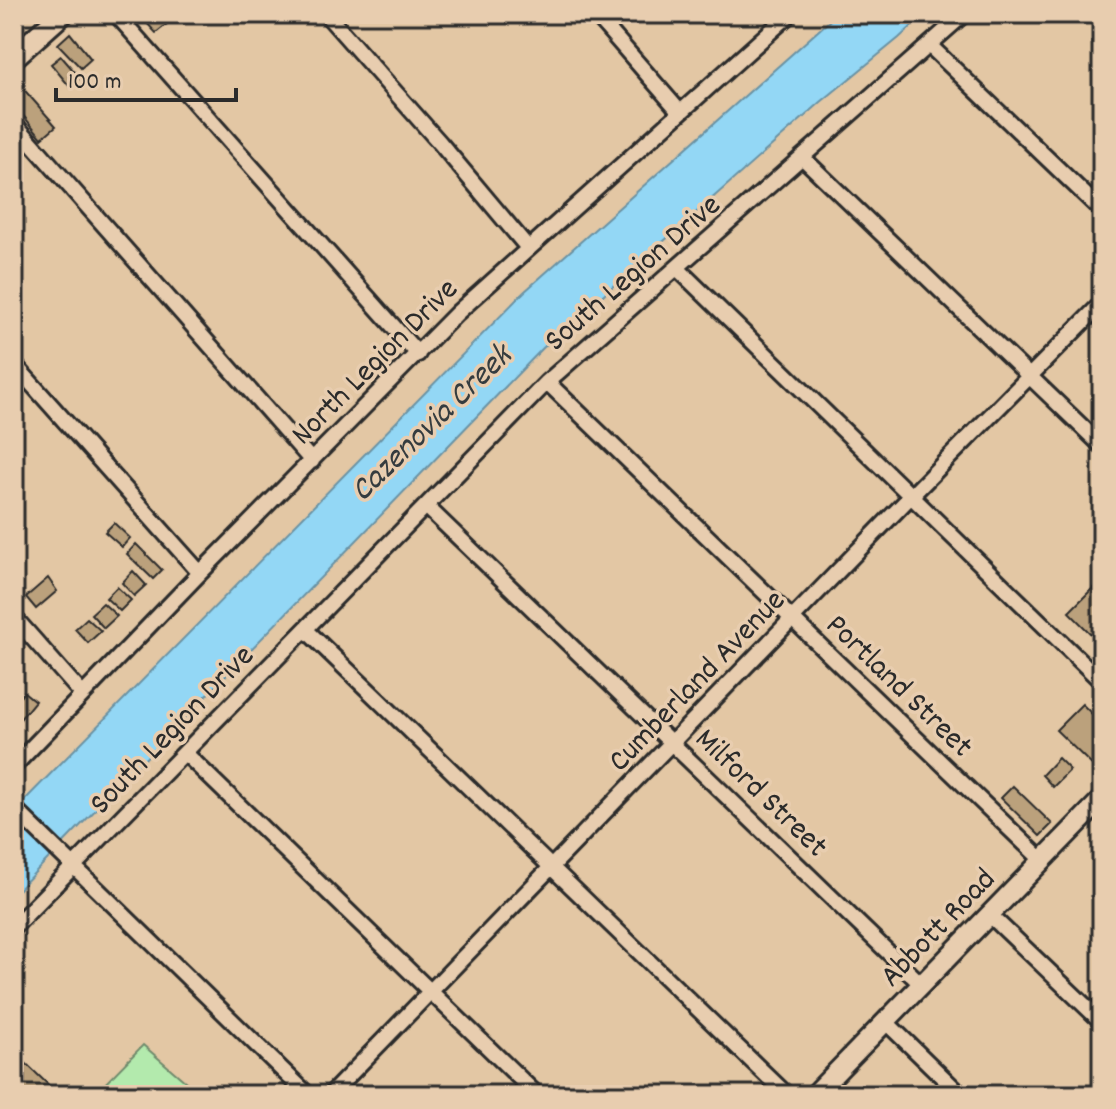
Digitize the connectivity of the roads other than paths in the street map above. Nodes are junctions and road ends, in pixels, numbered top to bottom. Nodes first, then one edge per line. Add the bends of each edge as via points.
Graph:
1 (62, 14) edge
2 (116, 14) edge
3 (326, 14) edge
4 (595, 14) edge
5 (790, 14) edge
6 (964, 14) edge
7 (929, 45) junction
8 (14, 57) edge
9 (680, 112) junction
10 (14, 123) edge
11 (802, 157) junction
12 (1102, 211) edge
13 (528, 248) junction
14 (677, 268) junction
15 (1102, 303) edge
16 (418, 354) junction
17 (14, 364) edge
18 (1030, 377) junction
19 (547, 382) junction
20 (1102, 446) edge
21 (312, 461) junction
22 (911, 496) junction
23 (426, 506) junction
24 (200, 573) junction
25 (14, 617) edge
26 (793, 618) junction
27 (306, 630) junction
28 (1102, 682) edge
29 (82, 694) junction
30 (672, 742) junction
31 (185, 753) junction
32 (14, 766) edge
33 (1100, 806) edge
34 (14, 808) edge
35 (1042, 860) junction
36 (70, 863) junction
37 (551, 867) junction
38 (989, 914) junction
39 (14, 927) edge
40 (921, 984) junction
41 (430, 992) junction
42 (885, 1021) junction
43 (1102, 1022) edge
44 (308, 1095) edge
45 (330, 1095) edge
46 (537, 1095) edge
47 (787, 1095) edge
48 (814, 1095) edge
49 (961, 1095) edge

1 - 8 main road
2 - 16 street
3 - 13 street
4 - 9 street
5 - 9 street, North Legion Drive
6 - 7 street, South Legion Drive
7 - 11 street, South Legion Drive
7 - 12 street
9 - 13 street, North Legion Drive
10 - 21 street
11 - 14 street, South Legion Drive
11 - 18 street
13 - 16 street, North Legion Drive
14 - 19 street, South Legion Drive
14 - 22 street
15 - 18 street, Cumberland Avenue
16 - 21 street, North Legion Drive
17 - 24 street
18 - 20 street
18 - 22 street, Cumberland Avenue
19 - 23 street, South Legion Drive
19 - 26 street, Portland Street
21 - 24 street, North Legion Drive
22 - 26 street, Cumberland Avenue
22 - 28 street
23 - 27 street, South Legion Drive
23 - 30 street, Milford Street
24 - 29 street, North Legion Drive
25 - 29 street
26 - 30 street, Cumberland Avenue
26 - 35 street, Portland Street
27 - 31 street, South Legion Drive
27 - 37 street
29 - 32 street, North Legion Drive
30 - 37 street, Cumberland Avenue
30 - 40 street, Milford Street
31 - 36 street, South Legion Drive
31 - 41 street
33 - 35 street, Abbott Road
34 - 36 street
35 - 38 street, Abbott Road
36 - 39 street, South Legion Drive
36 - 44 street
37 - 41 street, Cumberland Avenue
37 - 47 street
38 - 40 street, Abbott Road
38 - 43 street
40 - 42 street, Abbott Road
41 - 45 street, Cumberland Avenue
41 - 46 street
42 - 48 street, Abbott Road
42 - 49 street

